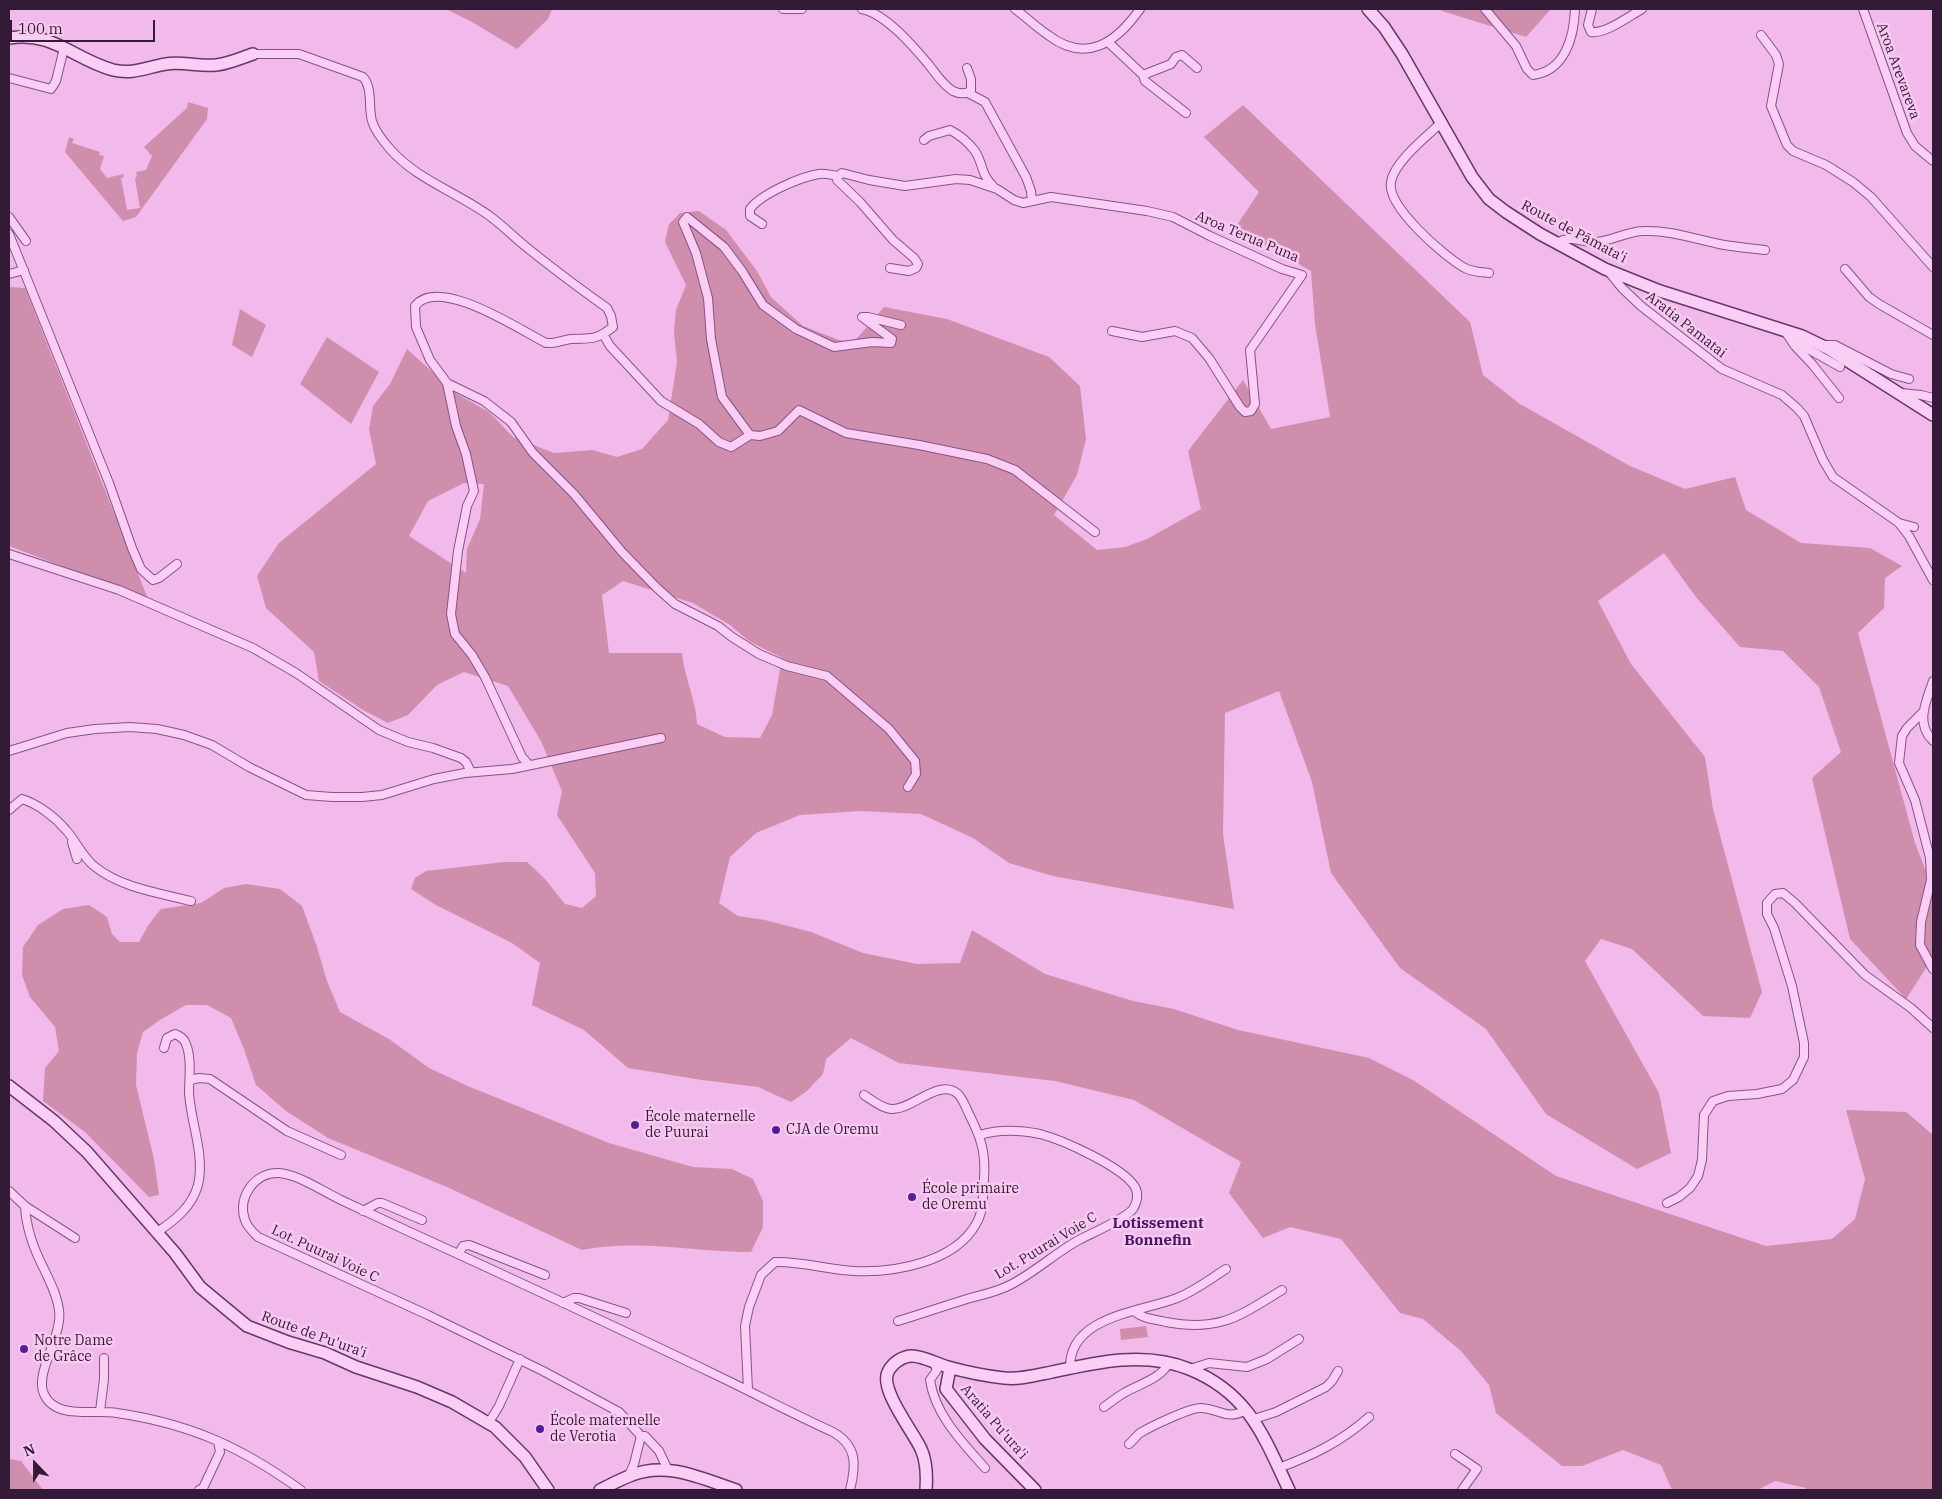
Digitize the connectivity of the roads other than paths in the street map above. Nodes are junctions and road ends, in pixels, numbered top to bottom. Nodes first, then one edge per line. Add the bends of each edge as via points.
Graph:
1 (784, 9) edge
2 (802, 9) edge
3 (862, 9) edge
4 (1015, 9) edge
5 (1140, 9) edge
6 (1368, 9) edge
7 (1485, 9) edge
8 (1575, 9) edge
9 (1592, 9) edge
10 (1642, 9) edge
11 (1863, 9) edge
12 (1761, 35) dead end
13 (9, 38) edge
14 (1108, 42) junction
15 (64, 48) junction
16 (253, 54) joint
17 (967, 68) dead end
18 (1198, 68) dead end
19 (1144, 75) junction
20 (9, 78) edge
21 (968, 93) junction
22 (1186, 113) dead end
23 (1442, 122) junction
24 (924, 140) dead end
25 (1933, 161) edge
26 (838, 176) junction
27 (996, 189) junction
28 (1032, 201) junction
29 (9, 217) edge
30 (762, 224) dead end
31 (9, 234) edge
32 (26, 241) dead end
33 (1556, 243) junction
34 (1765, 250) dead end
35 (1933, 267) edge
36 (890, 268) dead end
37 (1845, 269) dead end
38 (24, 270) junction
39 (1608, 270) junction
40 (1488, 273) dead end
41 (9, 274) edge
42 (901, 325) dead end
43 (1112, 331) dead end
44 (1785, 332) junction
45 (603, 334) junction
46 (1933, 335) edge
47 (1822, 345) junction
48 (1840, 367) dead end
49 (1909, 379) dead end
50 (447, 383) junction
51 (1895, 392) junction
52 (1839, 398) dead end
53 (1933, 398) edge
54 (1933, 415) edge
55 (750, 435) junction
56 (1899, 523) junction
57 (1914, 527) dead end
58 (1095, 532) dead end
59 (9, 554) edge
60 (177, 564) dead end
61 (1933, 580) edge
62 (1933, 681) edge
63 (1924, 711) junction
64 (661, 738) dead end
65 (1933, 741) edge
66 (9, 751) edge
67 (529, 765) junction
68 (471, 772) junction
69 (908, 787) dead end
70 (9, 810) edge
71 (66, 829) junction
72 (77, 859) dead end
73 (192, 901) dead end
74 (1933, 969) edge
75 (1933, 1028) edge
76 (164, 1048) dead end
77 (190, 1080) junction
78 (9, 1086) edge
79 (864, 1095) dead end
80 (980, 1135) junction
81 (341, 1155) dead end
82 (9, 1191) edge
83 (1667, 1203) dead end
84 (25, 1206) junction
85 (363, 1211) junction
86 (422, 1220) dead end
87 (156, 1232) junction
88 (75, 1238) dead end
89 (459, 1253) junction
90 (1226, 1269) dead end
91 (545, 1275) dead end
92 (1282, 1290) dead end
93 (563, 1303) junction
94 (1134, 1311) junction
95 (626, 1313) dead end
96 (898, 1321) dead end
97 (1299, 1338) dead end
98 (104, 1358) dead end
99 (520, 1359) junction
100 (1170, 1362) junction
101 (934, 1363) junction
102 (950, 1368) junction
103 (1070, 1368) junction
104 (1190, 1369) junction
105 (1338, 1371) dead end
106 (748, 1390) junction
107 (1104, 1406) dead end
108 (100, 1411) junction
109 (1250, 1414) junction
110 (1369, 1417) dead end
111 (488, 1424) junction
112 (640, 1436) junction
113 (218, 1441) junction
114 (1129, 1444) dead end
115 (1455, 1454) dead end
116 (985, 1468) dead end
117 (1279, 1468) junction
118 (668, 1470) junction
119 (628, 1477) junction
120 (196, 1490) edge
121 (301, 1490) edge
122 (548, 1490) edge
123 (600, 1490) edge
124 (736, 1490) edge
125 (850, 1490) edge
126 (926, 1490) edge
127 (1035, 1490) edge
128 (1290, 1490) edge
129 (1462, 1490) edge

1 - 2 street
3 - 21 street via 870,10 906,39 948,87 955,92
4 - 14 street via 1048,36 1071,48 1091,49
5 - 14 street
6 - 23 main road, Route de Pāmata'i via 1393,39
7 - 8 street via 1516,46 1533,75 1554,68 1564,55 1573,32
9 - 10 street via 1588,25 1591,32 1596,33
11 - 25 street, Aroa Arevareva via 1907,133
12 - 35 street via 1779,64 1771,106 1787,144 1833,170 1871,197
13 - 15 main road via 44,39
14 - 19 street
15 - 16 main road via 88,62 112,70 135,72 165,64 215,66
15 - 20 street via 51,89
16 - 45 street via 299,54 363,77 368,86 372,121 392,151 418,173 491,217 607,308 612,327
17 - 21 street via 971,79 971,91
18 - 19 street via 1182,55
19 - 22 street via 1145,81
21 - 28 street via 985,102 1026,177
23 - 33 main road, Route de Pāmata'i via 1472,177 1490,199
23 - 40 street via 1402,162 1394,174 1391,191 1416,229 1435,246 1463,268
24 - 27 street, Aroa Terua Puna via 950,130 958,134 975,152 984,175
26 - 27 street, Aroa Terua Puna via 842,173 905,186 970,180
26 - 30 street, Aroa Terua Puna via 820,173 793,182 755,202 750,216
26 - 36 street via 837,180 918,264 909,271
27 - 28 street, Aroa Terua Puna via 1014,200
28 - 43 street, Aroa Terua Puna via 1051,197 1173,217 1302,276 1250,350 1255,404 1251,411 1245,412 1240,407 1209,358 1192,338 1175,331 1142,337
29 - 32 street
31 - 38 street
33 - 34 street via 1569,238 1597,242 1649,231
33 - 39 main road, Route de Pāmata'i
37 - 46 street via 1879,304
38 - 41 street
38 - 60 street via 141,569 153,580
39 - 44 main road, Route de Pāmata'i via 1660,291
39 - 56 street, Aratia Pamatai via 1641,306 1722,369 1782,395 1797,408 1804,416 1833,477
42 - 55 street via 862,317 892,339 891,343 872,342 834,348 796,329 763,306 724,247 687,217 683,222 696,253 708,298 710,339 722,397
44 - 47 main road, Route de Pāmata'i
44 - 48 street via 1794,341
44 - 52 street
45 - 50 street via 586,340 546,343 463,300 433,296 423,299 415,306 416,327 430,360
45 - 55 street via 610,346 661,401 699,424 719,442 731,447
47 - 49 street via 1835,345 1891,374
47 - 51 main road, Route de Pāmata'i
50 - 67 street via 474,491 461,529 451,614 455,634 478,664 522,758
50 - 69 street via 484,401 511,422 533,453 574,494 622,552 675,604 718,626 759,654 787,666 826,676 889,729 915,761 916,774
51 - 53 street
51 - 54 main road, Route de Pāmata'i
55 - 58 street via 778,431 800,410 846,434 919,444 987,459 1015,470
56 - 57 street
56 - 61 street, Aratia Pamatai
59 - 68 street via 119,590 254,648 367,723 397,738 461,758
62 - 63 street
63 - 65 street via 1922,723
63 - 74 street via 1902,736 1899,763 1915,800 1930,858 1930,880 1921,922 1920,945
64 - 67 street
66 - 68 street via 67,733 130,727 156,729 212,745 306,795 332,797 382,795
67 - 68 street
70 - 71 street via 22,799 33,802
71 - 72 street
71 - 73 street via 85,858 112,879
75 - 83 street via 1865,975 1795,903 1783,893 1775,894 1767,903 1767,914 1792,986 1804,1057 1793,1080 1782,1089 1713,1101 1704,1115 1698,1176 1690,1188
76 - 77 street via 170,1036 181,1036 186,1044
77 - 81 street via 210,1079 287,1131
77 - 87 street via 189,1094 200,1154 198,1183 193,1198 182,1213
78 - 87 main road, Route de Pu'ura'i via 87,1152
79 - 80 street via 891,1109 944,1089 951,1090 958,1094
80 - 96 street, Lot. Puurai Voie C via 1000,1131 1027,1132 1076,1147 1131,1183 1137,1194 1135,1205 1128,1214 1067,1247 1012,1284
80 - 106 street via 985,1162 981,1211 977,1223 956,1246 921,1263 888,1269 855,1271 783,1262 775,1262 768,1268 755,1288 745,1326
82 - 84 street
84 - 88 street
84 - 108 street via 26,1223 53,1286 60,1312 56,1338 44,1370 44,1394 52,1405 62,1410
85 - 86 street via 378,1203
85 - 89 street, Lot. Puurai Voie C
85 - 99 street, Lot. Puurai Voie C via 307,1183 271,1173 256,1180 242,1203 246,1224 267,1242
87 - 111 main road, Route de Pu'ura'i via 200,1287 247,1326 417,1387 452,1402
89 - 91 street via 463,1246 469,1245
89 - 93 street, Lot. Puurai Voie C
90 - 94 street via 1178,1298
92 - 94 street via 1214,1325 1181,1325 1141,1317
93 - 95 street via 579,1298
93 - 106 street, Lot. Puurai Voie C
94 - 103 street via 1108,1319 1083,1336 1071,1357
97 - 104 street via 1267,1359 1247,1366 1210,1363
98 - 108 street
99 - 111 street
99 - 112 street, Lot. Puurai Voie C via 619,1412
100 - 103 main road via 1119,1359
100 - 104 main road
100 - 107 street via 1147,1383
101 - 102 main road
101 - 116 street via 937,1370 930,1380 932,1392 963,1444
101 - 126 main road via 914,1356 905,1357 886,1373 896,1405 921,1448 925,1460
102 - 103 main road via 1006,1378
102 - 127 main road, Aratia Pu'ura'i via 946,1389 985,1439
104 - 109 main road via 1220,1386
105 - 109 street via 1326,1388 1276,1412
106 - 125 street, Lot. Puurai Voie C via 840,1436 854,1455
108 - 113 street via 182,1426
109 - 114 street via 1231,1415 1200,1408 1164,1421
109 - 117 main road
110 - 117 street via 1350,1434 1306,1458
111 - 122 main road, Route de Pu'ura'i via 525,1457
112 - 118 street, Lot. Puurai Voie C via 654,1444
112 - 119 street
113 - 120 street via 220,1452 203,1488
113 - 121 street via 248,1455
115 - 129 street via 1477,1469
117 - 128 main road
118 - 119 main road
118 - 124 main road
119 - 123 main road

